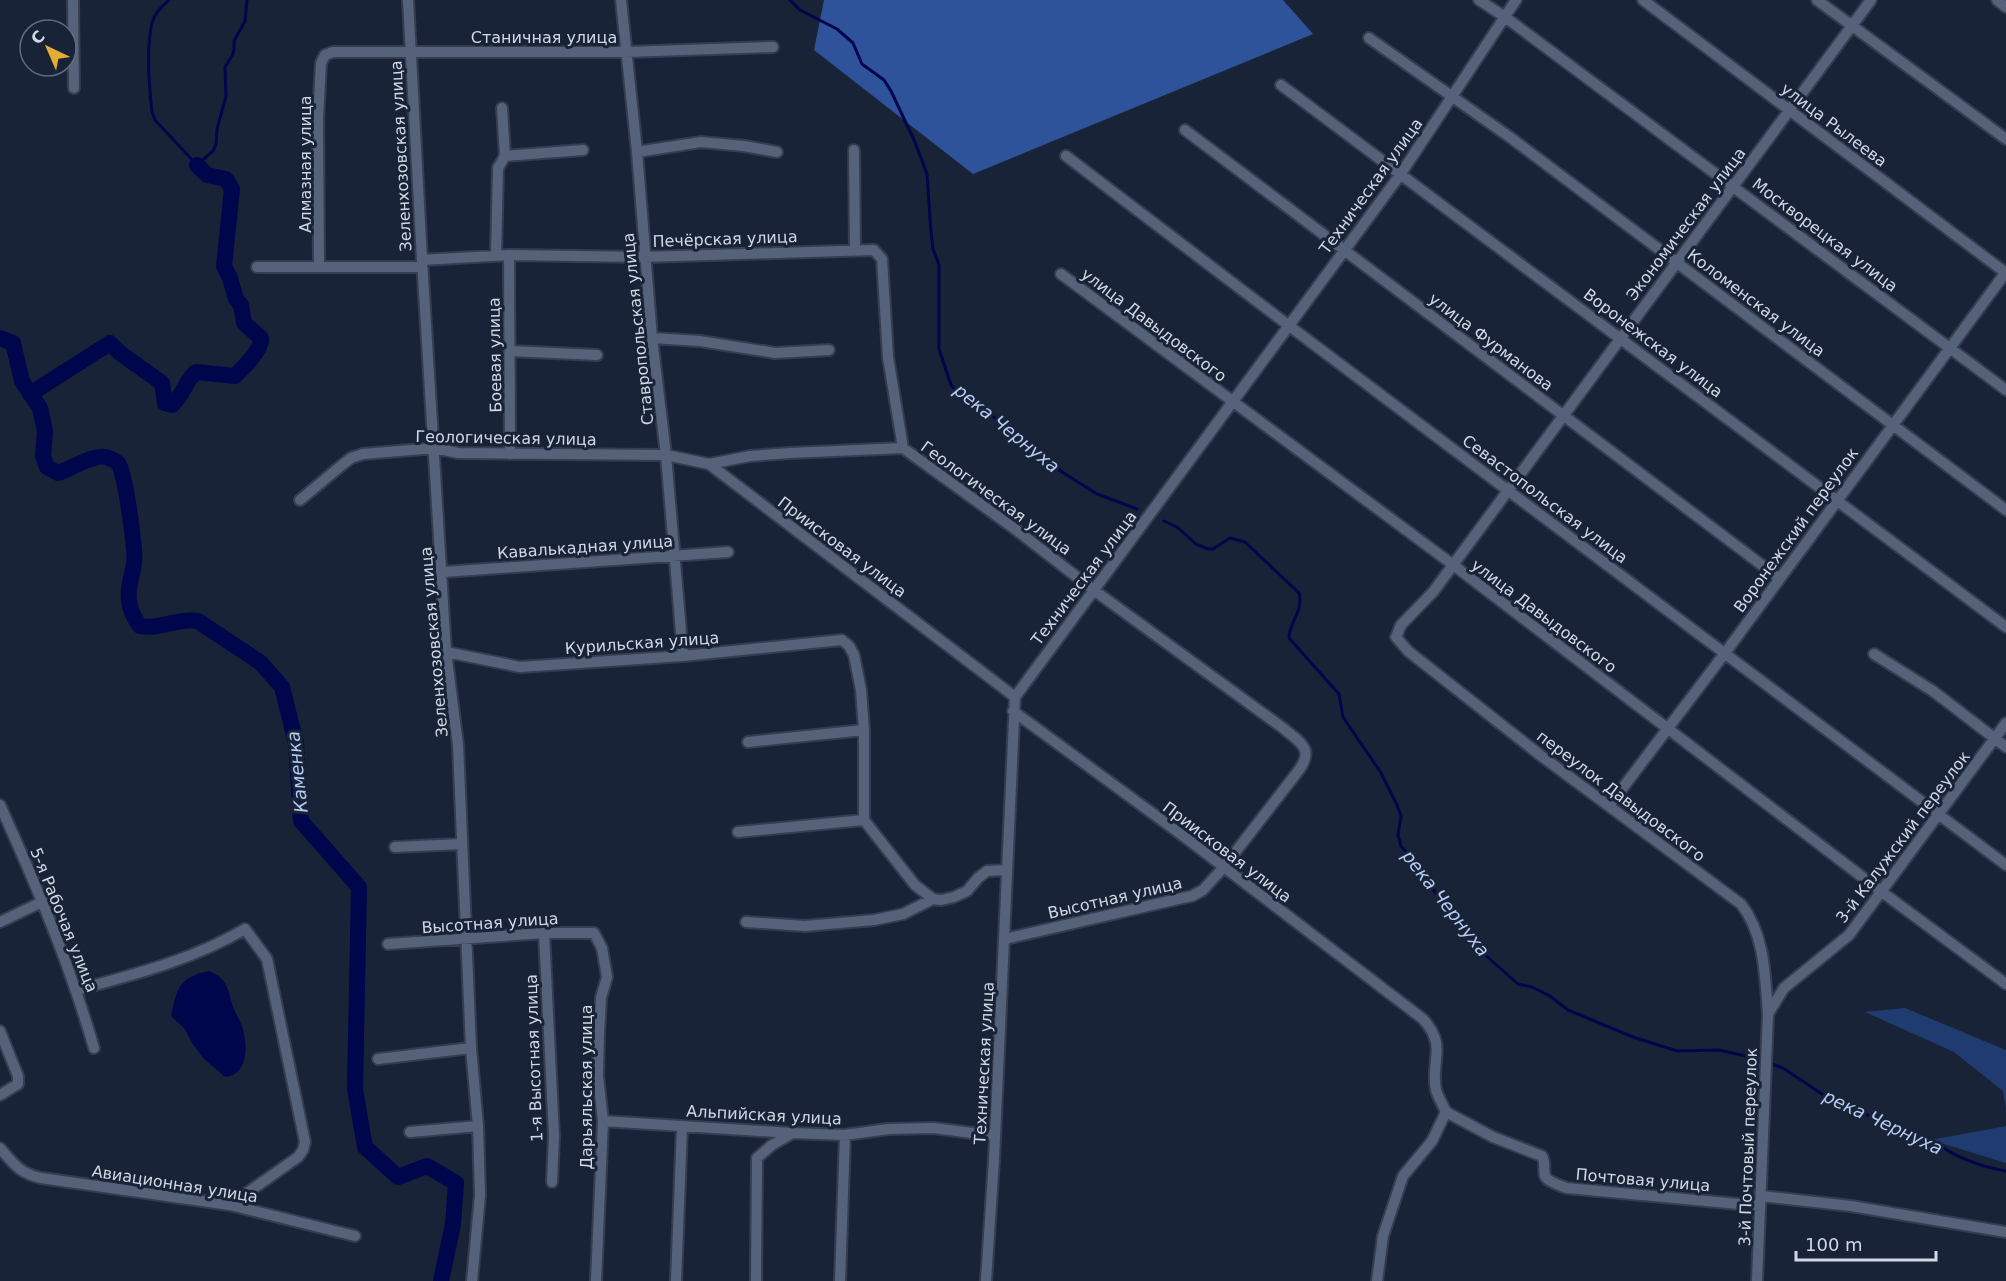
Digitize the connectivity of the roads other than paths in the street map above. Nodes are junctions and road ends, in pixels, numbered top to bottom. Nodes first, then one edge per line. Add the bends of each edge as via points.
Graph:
1 (73, 0) edge
2 (408, 0) edge
3 (621, 0) edge
4 (1479, 0) edge
5 (1516, 0) edge
6 (1643, 0) edge
7 (1817, 0) edge
8 (1871, 0) edge
9 (1997, 0) edge
10 (2006, 7) edge
11 (1505, 17) junction
12 (1851, 27) junction
13 (1370, 38) dead end
14 (773, 47) dead end
15 (626, 52) junction
16 (411, 53) junction
17 (321, 63) joint
18 (1281, 85) dead end
19 (74, 88) dead end
20 (1453, 97) junction
21 (502, 108) dead end
22 (1790, 111) junction
23 (1185, 130) dead end
24 (2006, 139) edge
25 (583, 150) dead end
26 (854, 150) dead end
27 (637, 152) junction
28 (777, 152) dead end
29 (505, 156) junction
30 (1066, 156) dead end
31 (1400, 175) junction
32 (1733, 185) junction
33 (855, 250) junction
34 (1344, 250) junction
35 (508, 255) junction
36 (496, 256) junction
37 (644, 256) junction
38 (1677, 262) junction
39 (422, 263) junction
40 (320, 266) junction
41 (257, 267) dead end
42 (2006, 273) edge
43 (1061, 274) dead end
44 (1288, 325) junction
45 (652, 338) junction
46 (1621, 338) junction
47 (1950, 348) junction
48 (829, 350) dead end
49 (510, 351) junction
50 (597, 355) dead end
51 (2006, 390) edge
52 (1232, 402) junction
53 (1563, 414) junction
54 (1892, 425) junction
55 (435, 448) junction
56 (903, 448) junction
57 (510, 454) junction
58 (666, 455) junction
59 (709, 464) junction
60 (1507, 490) junction
61 (300, 500) dead end
62 (1837, 501) junction
63 (2006, 510) edge
64 (728, 552) dead end
65 (675, 556) junction
66 (1452, 564) junction
67 (443, 572) junction
68 (1779, 578) junction
69 (1095, 591) junction
70 (2006, 627) edge
71 (1396, 638) joint
72 (446, 652) junction
73 (1725, 653) junction
74 (1874, 654) dead end
75 (682, 656) junction
76 (1015, 697) junction
77 (1013, 711) junction
78 (2006, 723) edge
79 (864, 730) junction
80 (1668, 730) junction
81 (1995, 739) junction
82 (748, 742) dead end
83 (2006, 747) edge
84 (1307, 753) joint
85 (0, 805) edge
86 (1609, 806) junction
87 (1937, 815) junction
88 (864, 820) junction
89 (738, 832) dead end
90 (461, 844) junction
91 (395, 847) dead end
92 (2006, 865) edge
93 (1223, 868) junction
94 (1006, 870) junction
95 (1882, 892) junction
96 (933, 899) junction
97 (44, 901) junction
98 (0, 922) edge
99 (746, 922) dead end
100 (544, 933) junction
101 (594, 933) joint
102 (466, 939) junction
103 (1005, 939) junction
104 (388, 944) dead end
105 (2006, 984) edge
106 (77, 990) junction
107 (1768, 1014) junction
108 (0, 1030) edge
109 (94, 1048) dead end
110 (471, 1048) junction
111 (378, 1059) dead end
112 (0, 1095) edge
113 (1446, 1112) junction
114 (603, 1121) junction
115 (478, 1126) junction
116 (682, 1127) junction
117 (410, 1132) dead end
118 (792, 1133) junction
119 (845, 1135) junction
120 (995, 1136) junction
121 (0, 1148) edge
122 (552, 1182) dead end
123 (1761, 1201) junction
124 (230, 1205) junction
125 (2006, 1232) edge
126 (355, 1236) dead end
127 (472, 1281) edge
128 (596, 1281) edge
129 (676, 1281) edge
130 (756, 1281) edge
131 (840, 1281) edge
132 (986, 1281) edge
133 (1377, 1281) edge
134 (1757, 1281) edge

1 - 19 street
2 - 16 street, Зеленхозовская улица
3 - 15 street, Ставропольская улица
4 - 11 street, Москворецкая улица
5 - 11 street, Техническая улица
6 - 22 street, улица Рылеева
7 - 12 street
8 - 12 street, Экономическая улица
9 - 10 street
11 - 20 street, Техническая улица
11 - 32 street, Москворецкая улица
12 - 22 street, Экономическая улица
12 - 24 street
13 - 20 street, Коломенская улица
14 - 15 street, Станичная улица
15 - 16 street, Станичная улица
15 - 27 street, Ставропольская улица
16 - 17 street, Станичная улица via 333,52 325,55
16 - 39 street, Зеленхозовская улица
17 - 40 street, Алмазная улица
18 - 31 street, Воронежская улица
20 - 31 street, Техническая улица
20 - 38 street, Коломенская улица
21 - 29 street
22 - 32 street, Экономическая улица
22 - 42 street, улица Рылеева
23 - 34 street, улица Фурманова
25 - 29 street
26 - 33 street
27 - 28 street via 701,142
27 - 37 street, Ставропольская улица
29 - 36 street via 498,168
30 - 44 street, Севастопольская улица
31 - 34 street, Техническая улица
31 - 46 street, Воронежская улица
32 - 38 street, Экономическая улица
32 - 47 street, Москворецкая улица
33 - 37 street, Печёрская улица
33 - 56 street, Печёрская улица via 874,250 882,259 888,357
34 - 44 street, Техническая улица
34 - 53 street, улица Фурманова
35 - 36 street, Печёрская улица
35 - 37 street, Печёрская улица
35 - 49 street, Боевая улица
36 - 39 street, Печёрская улица
37 - 45 street, Ставропольская улица
38 - 46 street, Экономическая улица
38 - 54 street, Коломенская улица
39 - 40 street, Печёрская улица
39 - 55 street, Зеленхозовская улица
40 - 41 street, Печёрская улица
42 - 47 street, Воронежский переулок
43 - 52 street, улица Давыдовского
44 - 52 street, Техническая улица
44 - 60 street, Севастопольская улица
45 - 48 street via 775,353
45 - 58 street, Ставропольская улица
46 - 53 street, Экономическая улица
46 - 62 street, Воронежская улица
47 - 51 street, Москворецкая улица
47 - 54 street, Воронежский переулок
49 - 50 street
49 - 57 street, Боевая улица
52 - 66 street, улица Давыдовского
52 - 69 street, Техническая улица
53 - 60 street, Экономическая улица
53 - 68 street, улица Фурманова
54 - 62 street, Воронежский переулок
54 - 63 street, Коломенская улица
55 - 57 street, Геологическая улица via 458,453
55 - 61 street, Геологическая улица via 351,458
55 - 67 street, Зеленхозовская улица
56 - 59 street, Геологическая улица via 750,456
56 - 69 street, Геологическая улица
57 - 58 street, Геологическая улица
58 - 59 street, Геологическая улица
58 - 65 street, Ставропольская улица
59 - 76 street, Приисковая улица
60 - 66 street, Экономическая улица
60 - 73 street, Севастопольская улица
62 - 68 street, Воронежский переулок
62 - 70 street, Воронежская улица
64 - 65 street, Кавалькадная улица
65 - 67 street, Кавалькадная улица
65 - 75 street, Ставропольская улица
66 - 71 street, Экономическая улица via 1433,592 1401,625
66 - 80 street, улица Давыдовского
67 - 72 street, Зеленхозовская улица
68 - 73 street, Воронежский переулок
69 - 76 street, Техническая улица
69 - 84 street, Геологическая улица via 1283,728
71 - 86 street, переулок Давыдовского via 1445,681
72 - 75 street, Курильская улица via 520,667
72 - 90 street, Зеленхозовская улица via 458,745
73 - 80 street, Воронежский переулок
73 - 87 street, Севастопольская улица
74 - 81 street via 1933,691
75 - 79 street, Курильская улица via 842,640 854,655
76 - 77 street, Техническая улица
77 - 93 street, Приисковая улица
77 - 94 street, Техническая улица
78 - 81 street, 3-й Калужский переулок
79 - 82 street
79 - 88 street
80 - 86 street, Воронежский переулок
80 - 95 street, улица Давыдовского
81 - 83 street
81 - 87 street, 3-й Калужский переулок
84 - 93 street, Высотная улица via 1306,761
85 - 97 street, 5-я Рабочая улица
86 - 107 street, переулок Давыдовского via 1741,904 1751,916 1757,931
87 - 92 street, Севастопольская улица
87 - 95 street, 3-й Калужский переулок
88 - 89 street
88 - 96 street via 915,885
90 - 91 street
90 - 102 street, Зеленхозовская улица
93 - 103 street, Высотная улица via 1192,896
93 - 113 street, Приисковая улица via 1423,1019 1436,1038 1436,1090
94 - 96 street via 987,871 967,891
94 - 103 street, Техническая улица
95 - 105 street, улица Давыдовского
95 - 107 street, 3-й Калужский переулок via 1849,935 1784,988
96 - 99 street via 903,914 874,920 805,926
97 - 98 street
97 - 106 street, 5-я Рабочая улица
100 - 101 street, Высотная улица
100 - 102 street, Высотная улица
100 - 122 street, 1-я Высотная улица via 554,1136
101 - 114 street, Дарьяльская улица via 602,948 607,977 598,1033
102 - 104 street, Высотная улица
102 - 110 street, Зеленхозовская улица
103 - 120 street, Техническая улица
106 - 109 street, 5-я Рабочая улица
106 - 124 street via 170,964 245,928 250,935 267,959 305,1143 298,1157
107 - 123 street, 3-й Почтовый переулок
108 - 112 street via 18,1076 18,1084
110 - 111 street
110 - 115 street, Зеленхозовская улица
113 - 123 street, Почтовая улица via 1493,1137 1542,1156 1545,1176 1567,1188
113 - 133 street via 1432,1141 1403,1176 1383,1236
114 - 116 street, Альпийская улица
114 - 128 street, Дарьяльская улица
115 - 117 street
115 - 127 street, Зеленхозовская улица via 480,1195
116 - 118 street, Альпийская улица
116 - 129 street
118 - 119 street, Альпийская улица
118 - 130 street via 757,1158
119 - 120 street, Альпийская улица via 934,1128
119 - 131 street
120 - 132 street, Техническая улица
121 - 124 street, Авиационная улица via 27,1175
123 - 125 street, Почтовая улица via 1851,1206
123 - 134 street, 3-й Почтовый переулок
124 - 126 street, Авиационная улица

